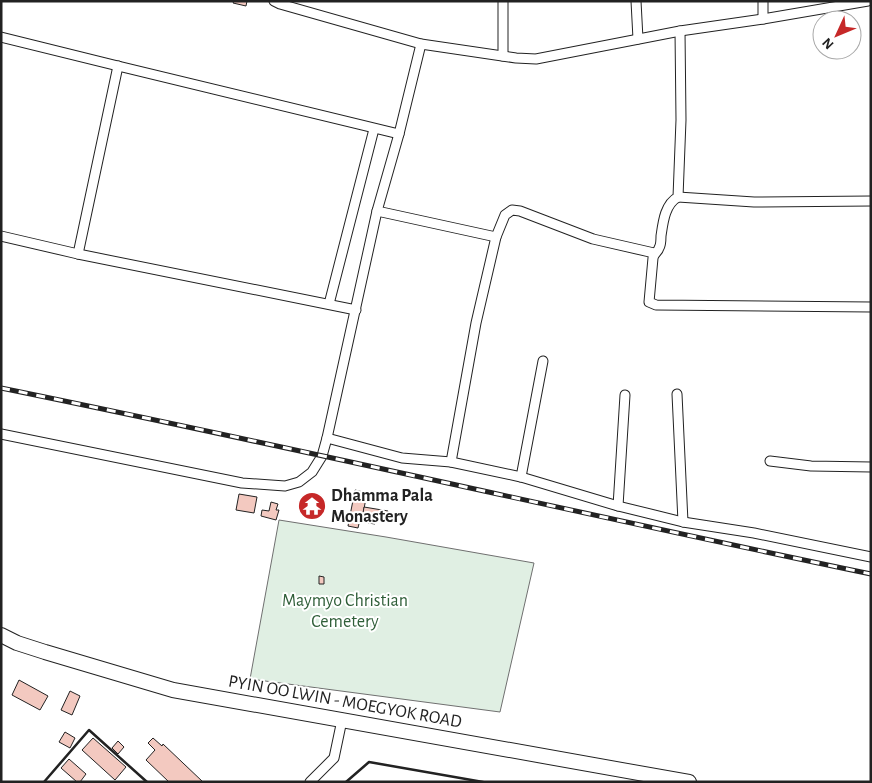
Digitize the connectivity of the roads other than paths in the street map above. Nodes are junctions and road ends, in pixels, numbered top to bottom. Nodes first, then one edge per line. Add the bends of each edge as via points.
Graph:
1 (274, 1) edge
2 (503, 1) edge
3 (636, 1) edge
4 (763, 1) edge
5 (868, 1) edge
6 (763, 20) junction
7 (680, 31) junction
8 (1, 37) edge
9 (638, 39) junction
10 (421, 44) junction
11 (503, 56) junction
12 (118, 66) junction
13 (374, 129) junction
14 (399, 134) junction
15 (678, 197) junction
16 (871, 202) edge
17 (377, 211) junction
18 (1, 236) edge
19 (496, 237) junction
20 (654, 253) junction
21 (78, 254) junction
22 (328, 304) junction
23 (871, 307) edge
24 (356, 310) junction
25 (543, 360) dead end
26 (625, 394) dead end
27 (677, 394) dead end
28 (1, 434) edge
29 (327, 438) junction
30 (770, 460) dead end
31 (451, 462) junction
32 (871, 466) edge
33 (521, 477) junction
34 (618, 506) junction
35 (683, 522) junction
36 (871, 557) edge
37 (1, 635) edge
38 (342, 720) junction
39 (310, 782) edge
40 (689, 782) edge

1 - 10 street
2 - 11 street
3 - 9 street
4 - 6 street
5 - 6 street
6 - 7 street
7 - 9 street
7 - 15 street
8 - 12 street
9 - 11 street via 536,58
10 - 11 street
10 - 14 street
12 - 13 street
12 - 21 street
13 - 14 street
13 - 22 street
14 - 17 street
15 - 16 street via 754,202
15 - 20 street via 668,207 659,248
17 - 19 street
17 - 24 street
18 - 21 street
19 - 20 street via 505,215 512,210 593,239
19 - 31 street via 476,322
20 - 23 street via 649,302 656,305
21 - 22 street
22 - 24 street
24 - 29 street
25 - 33 street
26 - 34 street
27 - 35 street
28 - 29 street via 242,483 285,486 299,482 312,472 322,456
29 - 31 street via 402,458
30 - 32 street via 811,466
31 - 33 street
33 - 34 street
34 - 35 street
35 - 36 street
37 - 38 main road, PYIN OO LWIN - MOEGYOK ROAD via 45,652 173,690
38 - 39 street via 334,758
38 - 40 main road, PYIN OO LWIN - MOEGYOK ROAD

